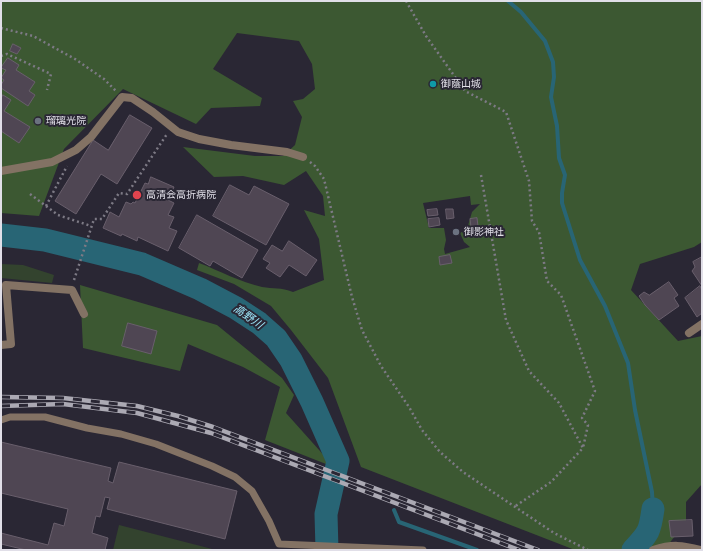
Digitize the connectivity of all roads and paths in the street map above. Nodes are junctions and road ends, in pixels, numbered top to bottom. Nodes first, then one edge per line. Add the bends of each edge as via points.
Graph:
1 (406, 1) edge
2 (1, 28) edge
3 (1, 56) edge
4 (47, 90) dead end
5 (122, 97) junction
6 (172, 127) junction
7 (76, 150) junction
8 (303, 157) joint
9 (1, 171) edge
10 (481, 175) dead end
11 (30, 194) dead end
12 (46, 206) junction
13 (91, 226) junction
14 (74, 282) dead end
15 (84, 314) dead end
16 (702, 324) edge
17 (689, 333) dead end
18 (1, 345) edge
19 (1, 420) edge
20 (583, 448) junction
21 (514, 507) junction
22 (423, 550) edge
23 (588, 550) edge
24 (653, 550) edge
25 (701, 550) edge

1 - 20 path via 426,36 465,91 506,112 529,181 532,221 539,232 547,281 561,295 595,391 582,418 588,425
2 - 5 path via 33,36 61,51 104,79
3 - 4 path via 7,54 51,74
5 - 6 street via 132,98
5 - 7 street via 91,137
6 - 8 street via 178,132 199,139 287,152
6 - 13 path via 127,194 119,193 102,219 94,219
7 - 9 street via 52,162
7 - 12 path
8 - 21 path via 315,166 324,179 362,330 381,366 422,430 440,452 462,472
10 - 20 path via 506,320 529,372 559,403
11 - 12 path
12 - 13 path via 58,215
13 - 14 path
15 - 18 street via 72,290 6,285 11,344
16 - 17 street
19 - 22 lane via 10,417 45,416 156,444 212,466 235,477 252,491 279,544
20 - 21 path via 551,482
21 - 23 path via 554,533
24 - 25 street via 668,545 684,545

